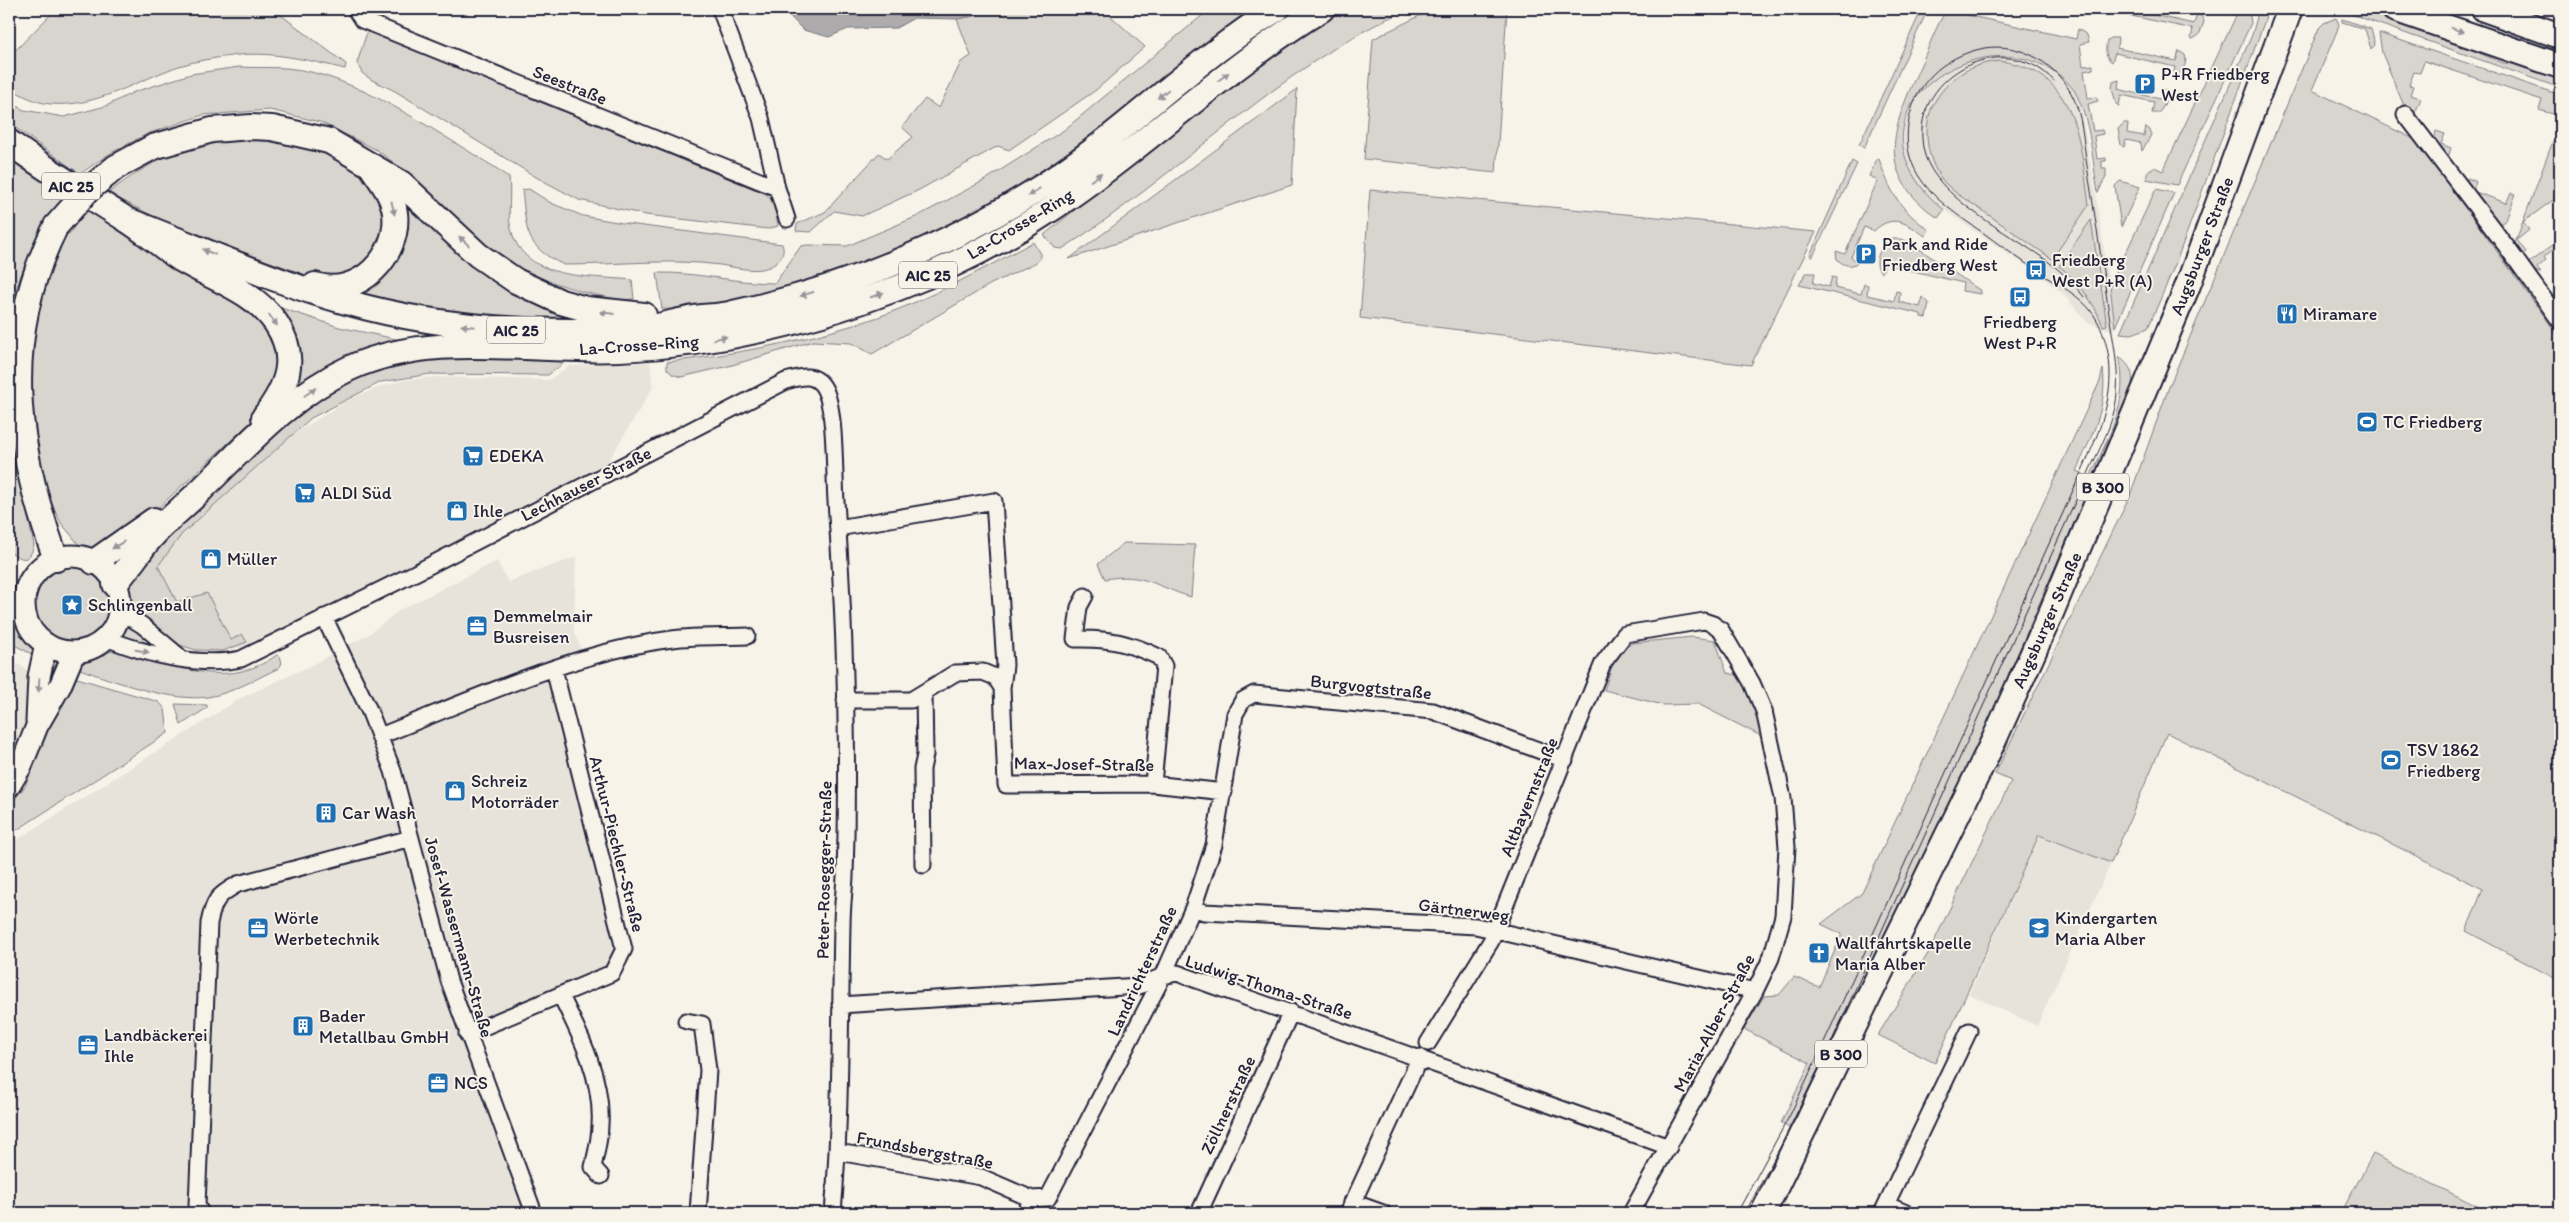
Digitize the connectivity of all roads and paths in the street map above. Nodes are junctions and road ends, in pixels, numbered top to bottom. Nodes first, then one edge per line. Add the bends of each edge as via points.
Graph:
1 (355, 9) edge
2 (720, 9) edge
3 (1277, 9) edge
4 (1322, 9) edge
5 (2290, 9) edge
6 (2394, 9) edge
7 (2484, 9) edge
8 (2560, 36) edge
9 (2560, 66) edge
10 (2405, 114) dead end
11 (9, 142) edge
12 (371, 165) junction
13 (777, 188) junction
14 (787, 219) dead end
15 (127, 220) junction
16 (206, 271) junction
17 (270, 276) junction
18 (690, 318) junction
19 (2560, 322) edge
20 (462, 345) junction
21 (824, 389) joint
22 (838, 528) junction
23 (56, 559) junction
24 (94, 562) junction
25 (115, 584) junction
26 (1085, 596) dead end
27 (16, 609) edge
28 (119, 611) junction
29 (324, 617) junction
30 (1704, 621) joint
31 (747, 636) dead end
32 (106, 638) junction
33 (46, 644) junction
34 (74, 653) junction
35 (180, 657) junction
36 (554, 669) junction
37 (1002, 688) junction
38 (924, 694) junction
39 (845, 700) junction
40 (1235, 714) joint
41 (37, 726) junction
42 (380, 736) junction
43 (1564, 760) junction
44 (1153, 784) junction
45 (9, 786) edge
46 (1224, 792) junction
47 (411, 838) junction
48 (923, 865) dead end
49 (1193, 908) junction
50 (1496, 930) junction
51 (1163, 976) junction
52 (1755, 991) junction
53 (561, 996) junction
54 (840, 1005) junction
55 (1291, 1012) junction
56 (686, 1021) dead end
57 (1969, 1031) dead end
58 (467, 1034) junction
59 (1428, 1043) dead end
60 (1420, 1058) junction
61 (1669, 1147) junction
62 (838, 1152) junction
63 (601, 1176) dead end
64 (1032, 1198) junction
65 (1350, 1208) edge
66 (1885, 1209) edge
67 (201, 1213) edge
68 (534, 1213) edge
69 (698, 1213) edge
70 (833, 1213) edge
71 (1025, 1213) edge
72 (1199, 1213) edge
73 (1383, 1213) edge
74 (1631, 1213) edge
75 (1763, 1213) edge
76 (1906, 1213) edge

1 - 13 street, Seestraße via 362,20
2 - 13 street via 761,118
3 -> 18 main road, La-Crosse-Ring / AIC 25 via 1238,35 1100,144 1032,193 953,238 841,284 730,314
20 -> 4 main road, La-Crosse-Ring / AIC 25 via 593,350 686,344 797,320 899,288 969,256 1054,207 1255,52
5 - 75 main road, Augsburger Straße / B 300 via 2188,285 2051,613 1994,740
6 -> 9 main road
7 - 8 main road
10 - 19 street
11 - 15 main road, AIC 25
12 -> 17 main road via 390,194 396,215 390,246 377,268 354,282 329,288
18 -> 12 main road via 600,312 538,292 484,259 401,183
12 - 23 main road, bridge via 329,141 292,131 251,127 212,130 167,142 116,167 88,190 56,226 38,259 22,300 14,380 23,452
13 - 14 street
15 - 16 main road, AIC 25 via 183,260
17 -> 15 main road, AIC 25
16 - 20 main road, AIC 25 via 343,317
16 -> 24 main road via 258,302 276,322 286,349 288,373 285,384 260,422 167,510
18 -> 17 main road, AIC 25 via 652,327 580,331 525,331 450,325 344,302
25 -> 20 main road via 146,543 272,421 326,380 384,356
21 - 22 street, Peter-Rosegger-Straße via 830,414
21 - 29 street, Lechhauser Straße via 816,379 805,376 786,381
22 - 37 street, Max-Josef-Straße via 994,502 1004,665
22 - 39 street, Peter-Rosegger-Straße
23 - 24 main road via 76,556
23 - 27 main road via 34,575
24 - 25 main road via 108,573
25 - 28 main road
26 - 44 street via 1079,607 1075,639 1105,638 1132,644 1159,656 1164,666
27 - 33 main road
28 - 32 main road
28 - 35 street, Lechhauser Straße
29 - 35 street, Lechhauser Straße via 241,659 204,663
29 - 42 street, Josef-Wassermann-Straße
30 - 43 street, Altbayernstraße via 1625,634 1603,663
30 - 52 street, Maria-Alber-Straße via 1721,630 1752,683 1764,712 1783,798 1788,847 1783,916 1771,958
31 - 36 street via 671,639
32 - 34 main road
32 -> 35 street, Lechhauser Straße via 140,651
33 - 34 main road
33 -> 41 main road via 39,677
34 - 41 main road
36 - 42 street
36 - 53 street, Arthur-Piechler-Straße via 624,948 612,973
37 - 38 street via 995,677 983,672 955,673
37 - 44 street, Max-Josef-Straße via 1006,785
38 - 39 street via 911,700
38 - 48 street
39 - 54 street, Peter-Rosegger-Straße via 845,878
40 - 43 street, Burgvogtstraße via 1243,700 1254,694 1433,711
40 - 46 street, Landrichterstraße
41 - 45 main road
42 - 47 street, Josef-Wassermann-Straße
43 - 50 street, Altbayernstraße
44 - 46 street, Max-Josef-Straße
46 - 49 street, Landrichterstraße via 1214,845
47 - 58 street, Josef-Wassermann-Straße via 449,981
47 - 67 street via 238,884 220,894 212,906 197,1205
49 - 50 street, Gärtnerweg via 1204,912 1476,926
49 - 51 street, Landrichterstraße
50 - 52 street, Gärtnerweg
50 - 59 street, Altbayernstraße
51 - 54 street, Ludwig-Thoma-Straße via 1139,986
51 - 55 street, Ludwig-Thoma-Straße via 1177,973
51 - 64 street, Landrichterstraße via 1048,1198
52 - 61 street, Maria-Alber-Straße
53 - 58 street, Arthur-Piechler-Straße
53 - 63 street via 575,1022 598,1088 600,1125 593,1167
54 - 62 street, Peter-Rosegger-Straße
55 - 60 street, Ludwig-Thoma-Straße
55 - 72 street, Zöllnerstraße
56 - 69 street via 702,1024 708,1070
57 - 66 street
58 - 68 street, Josef-Wassermann-Straße
60 - 61 street, Ludwig-Thoma-Straße
60 - 65 street
61 - 74 street, Maria-Alber-Straße
62 - 64 street, Frundsbergstraße via 981,1177
62 - 70 street, Peter-Rosegger-Straße
64 - 71 street
65 - 73 street
66 - 76 street

